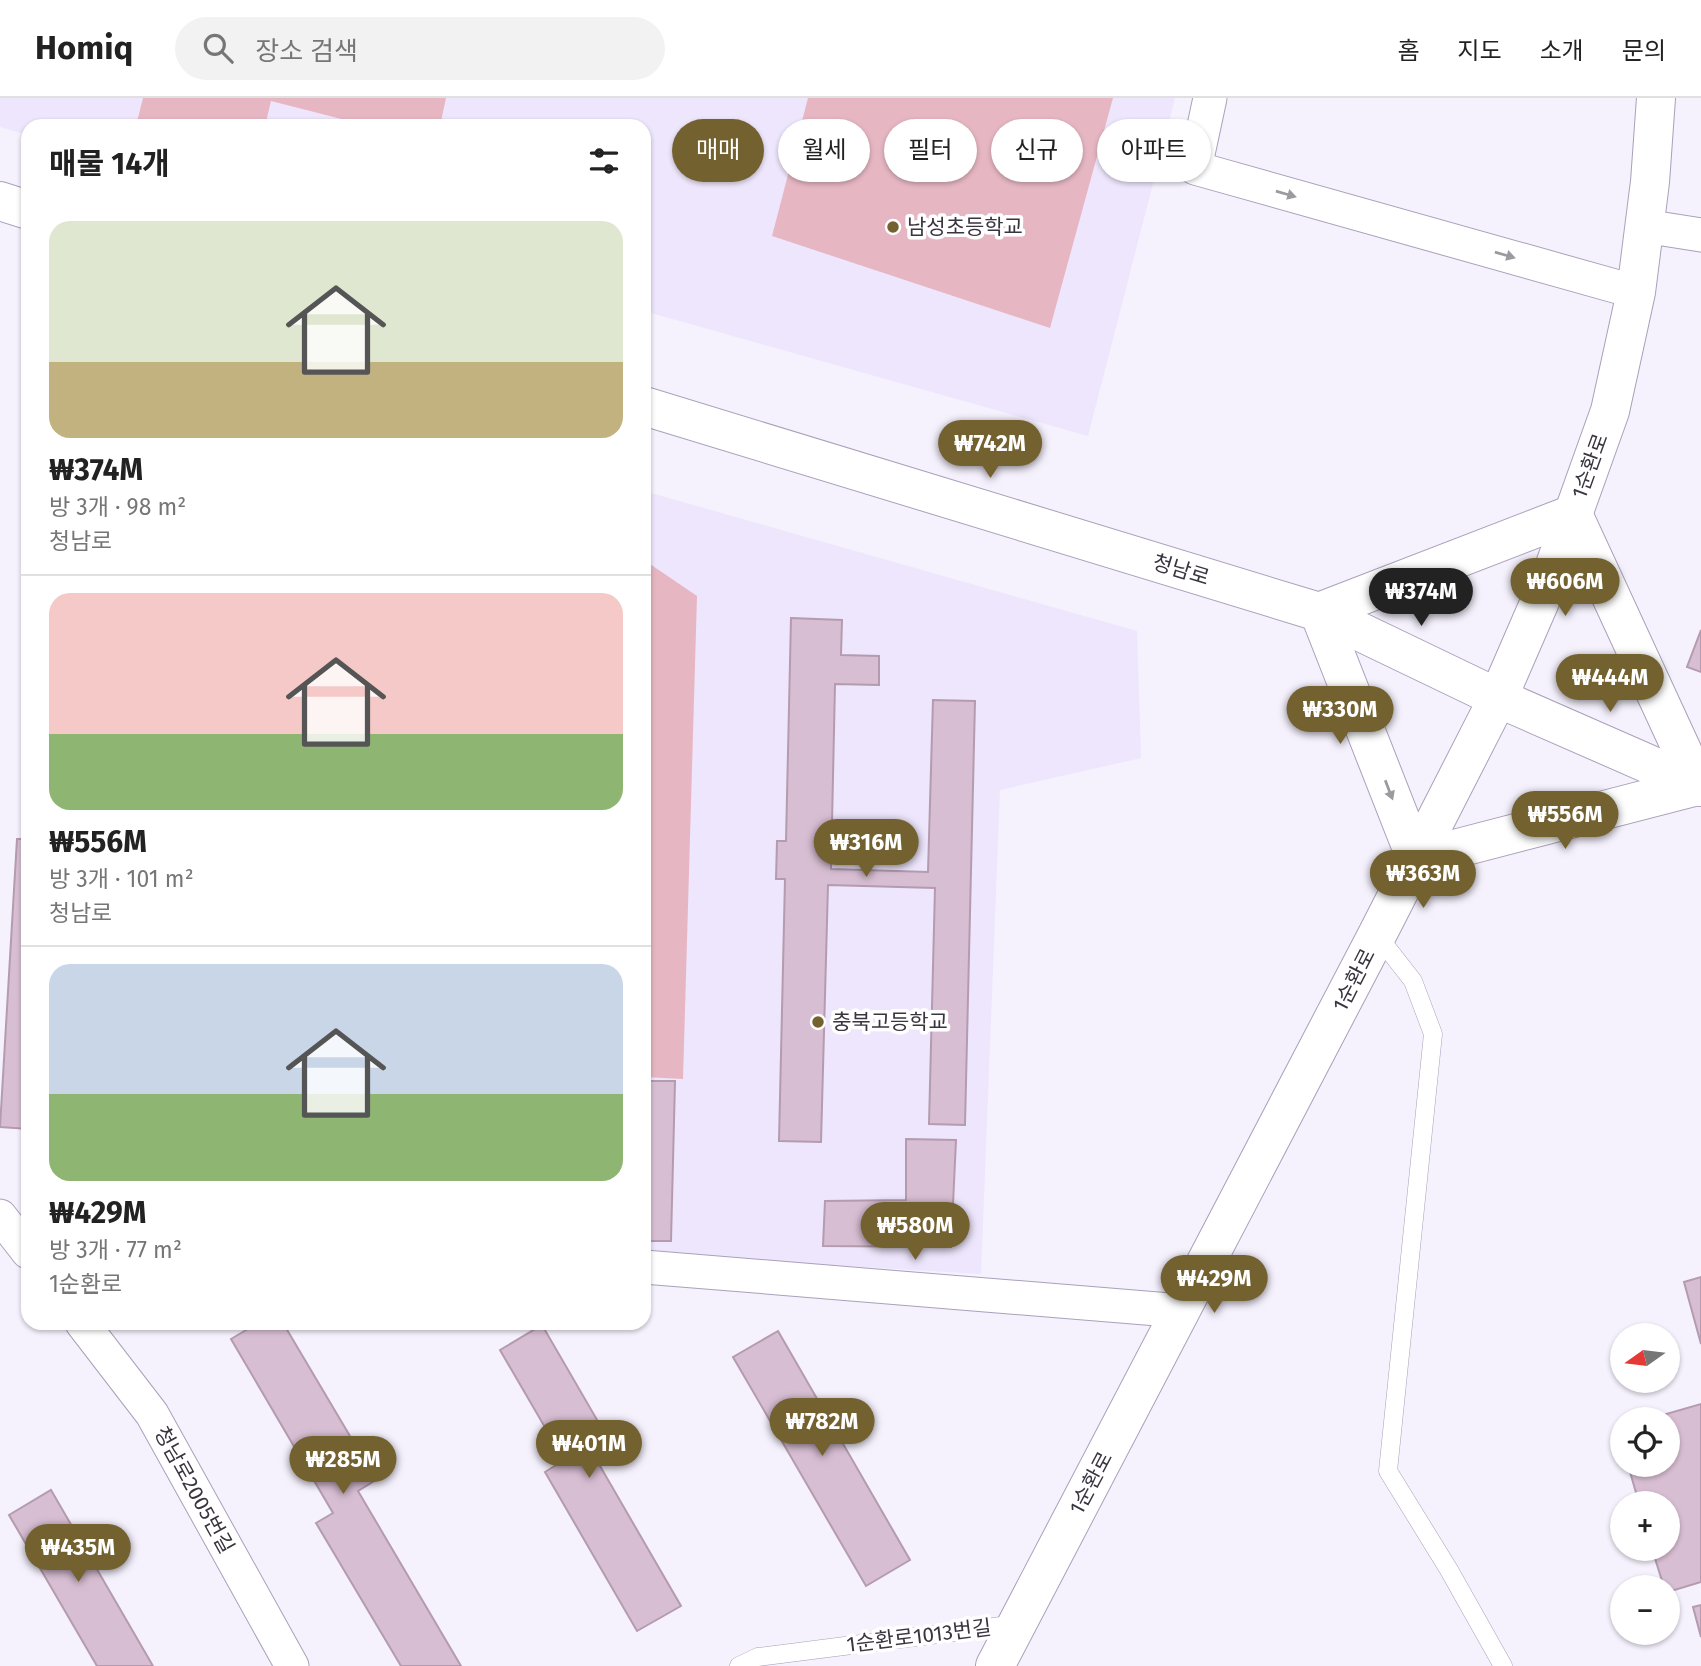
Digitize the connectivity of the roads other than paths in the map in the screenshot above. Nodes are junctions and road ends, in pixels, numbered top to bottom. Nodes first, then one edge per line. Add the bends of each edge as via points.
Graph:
1 (1210, 98) edge
2 (1656, 98) edge
3 (0, 201) edge
4 (21, 208) edge
5 (1644, 226) junction
6 (1701, 234) edge
7 (1636, 292) junction
8 (651, 408) edge
9 (1573, 514) junction
10 (1320, 612) junction
11 (1498, 698) junction
12 (1700, 786) edge
13 (1416, 859) junction
14 (1377, 935) junction
15 (0, 1216) edge
16 (21, 1243) edge
17 (651, 1268) edge
18 (1182, 1311) junction
19 (87, 1330) edge
20 (1017, 1623) junction
21 (292, 1666) edge
22 (739, 1666) edge
23 (995, 1666) edge
24 (1503, 1666) edge

1 -> 7 street via 1195,168
2 - 5 main road, 1순환로
3 - 4 main road
5 - 6 street
5 - 7 main road, 1순환로
7 - 9 main road, 1순환로 via 1610,411
8 - 10 main road, 청남로
9 - 10 main road
9 - 11 main road, 1순환로
9 - 12 main road
10 - 11 main road, 청남로
10 -> 13 main road
11 - 12 main road, 청남로
11 - 13 main road, 1순환로
12 - 13 main road
13 - 14 main road, 1순환로
14 - 18 main road, 1순환로
14 - 24 lane via 1413,981 1433,1034 1388,1471
15 - 16 street
17 - 18 street
18 - 20 main road, 1순환로
19 - 21 street, 청남로2005번길 via 152,1414
20 - 22 lane, 1순환로1013번길 via 758,1657
20 - 23 main road, 1순환로

